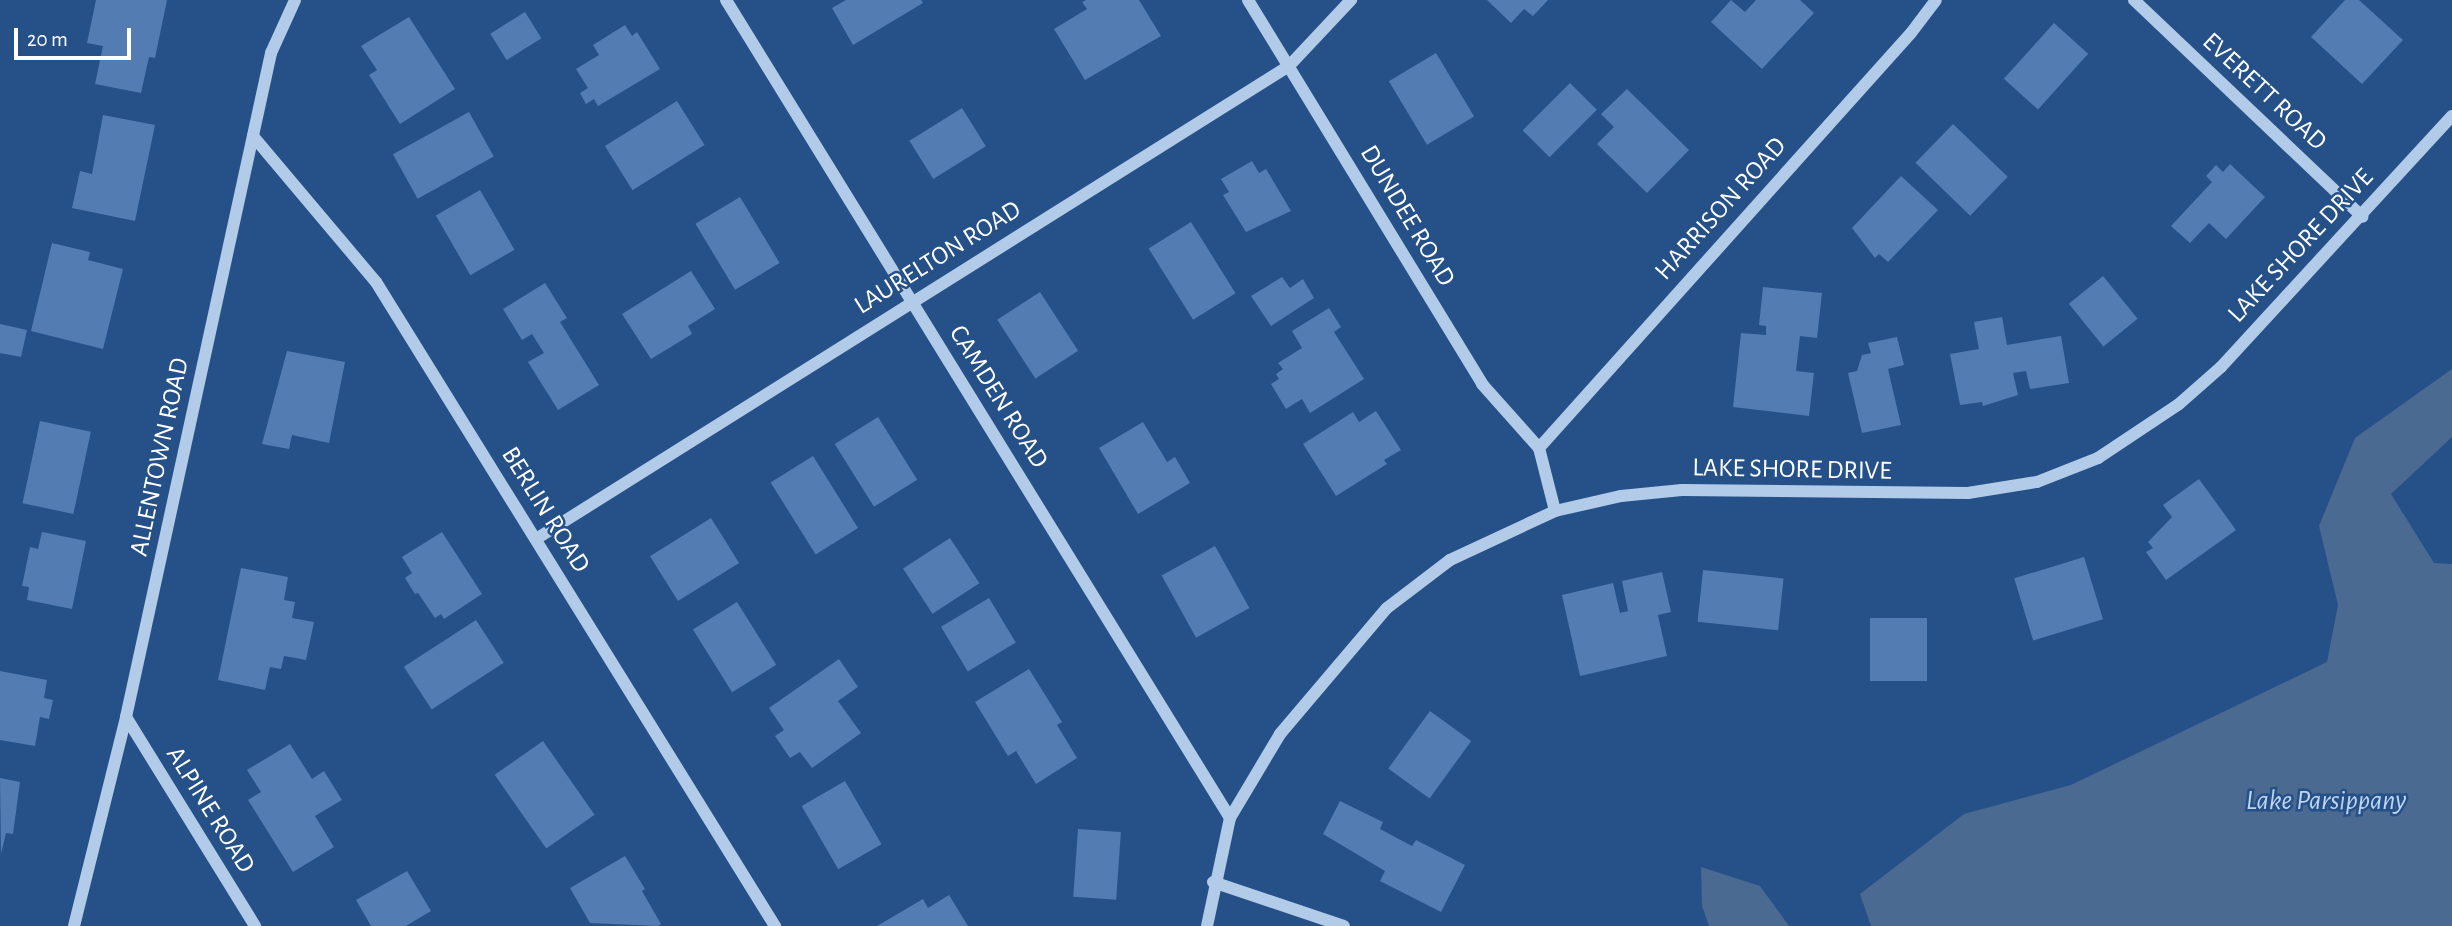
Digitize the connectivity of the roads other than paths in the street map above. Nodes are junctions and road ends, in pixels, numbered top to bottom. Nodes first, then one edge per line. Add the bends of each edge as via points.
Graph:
1 (295, 0) edge
2 (726, 0) edge
3 (1248, 0) edge
4 (1351, 0) edge
5 (1936, 0) edge
6 (2134, 0) edge
7 (1289, 66) junction
8 (2452, 116) edge
9 (253, 135) junction
10 (2362, 217) junction
11 (912, 301) junction
12 (1539, 448) junction
13 (1555, 511) junction
14 (536, 539) junction
15 (127, 717) junction
16 (1230, 818) junction
17 (1213, 882) junction
18 (74, 926) edge
19 (255, 926) edge
20 (775, 926) edge
21 (1207, 926) edge
22 (1344, 926) edge

1 - 9 street, ALLENTOWN ROAD via 271,53
2 - 11 street, CAMDEN ROAD
3 - 7 street, DUNDEE ROAD
4 - 7 street, LAURELTON ROAD
5 - 12 street, HARRISON ROAD
6 - 10 street, EVERETT ROAD
7 - 11 street, LAURELTON ROAD
7 - 12 street, DUNDEE ROAD via 1482,384
8 - 10 street, LAKE SHORE DRIVE
9 - 14 street, BERLIN ROAD via 376,282
9 - 15 street, ALLENTOWN ROAD
10 - 13 street, LAKE SHORE DRIVE via 2221,367 2179,404 2098,458 2037,482 1908,496 1682,490 1621,496
11 - 14 street, LAURELTON ROAD
11 - 16 street, CAMDEN ROAD
12 - 13 street
13 - 16 street, LAKE SHORE DRIVE via 1450,559 1387,608 1304,700
14 - 20 street, BERLIN ROAD
15 - 18 street, ALLENTOWN ROAD
15 - 19 street, ALPINE ROAD
16 - 17 street, LAKE SHORE DRIVE
17 - 21 street, LAKE SHORE DRIVE
17 - 22 street

